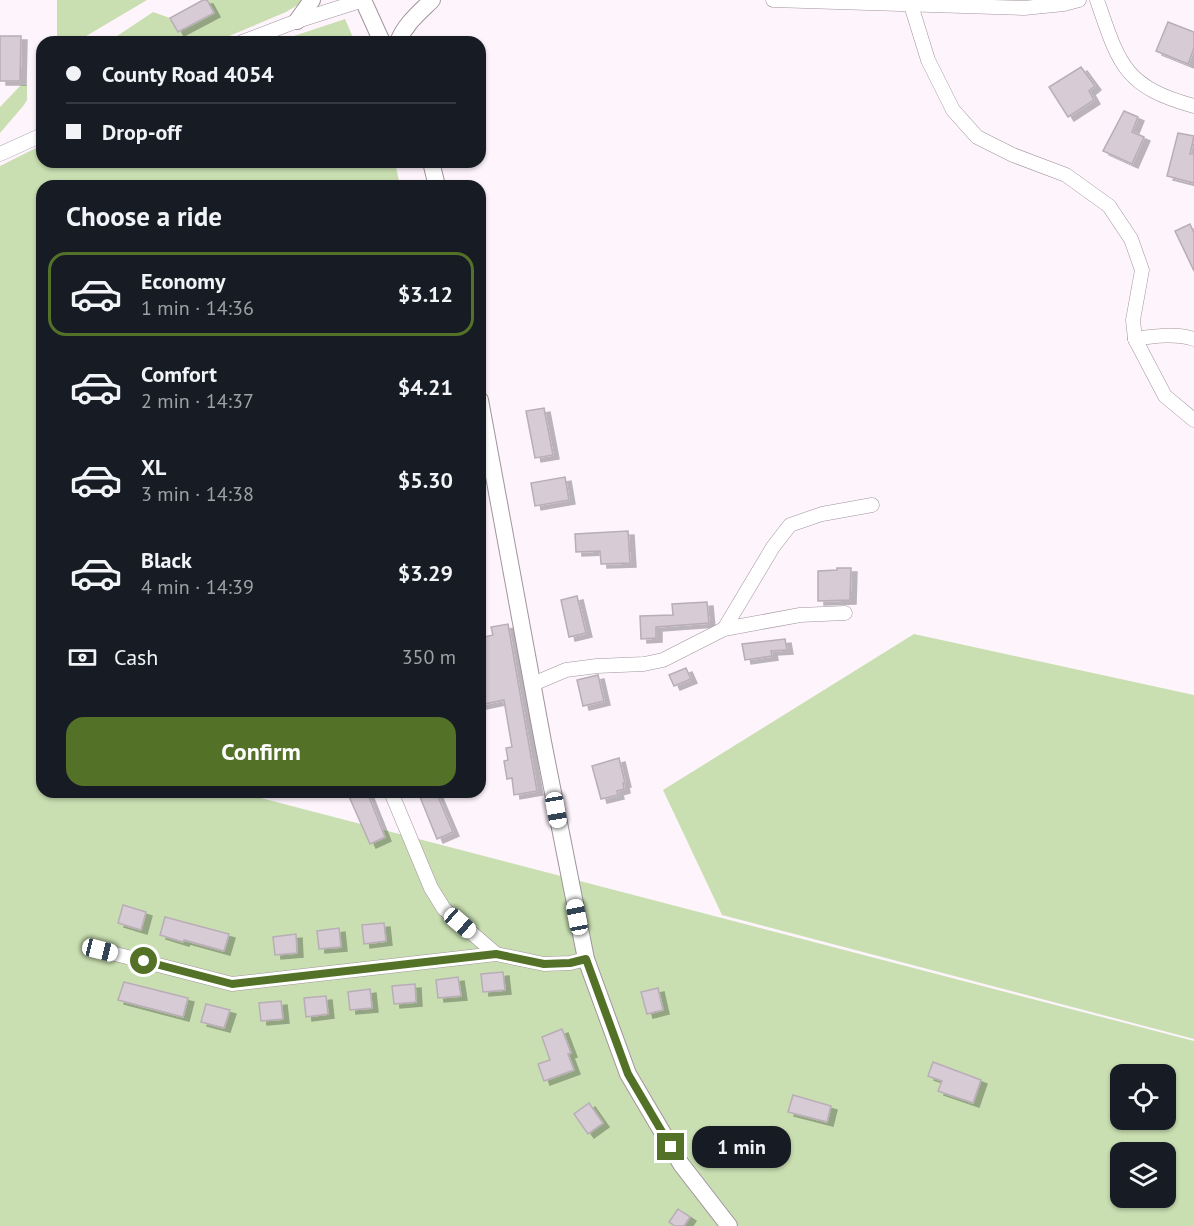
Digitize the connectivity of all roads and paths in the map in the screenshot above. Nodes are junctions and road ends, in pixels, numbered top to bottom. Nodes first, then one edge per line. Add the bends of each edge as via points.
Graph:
1 (312, 0) edge
2 (363, 0) edge
3 (432, 0) edge
4 (773, 0) edge
5 (1079, 0) edge
6 (1097, 0) edge
7 (911, 5) junction
8 (297, 21) junction
9 (258, 36) edge
10 (379, 36) edge
11 (400, 36) edge
12 (1194, 106) edge
13 (36, 138) edge
14 (0, 154) edge
15 (1135, 339) junction
16 (1194, 339) edge
17 (1194, 420) edge
18 (486, 432) edge
19 (872, 505) dead end
20 (845, 613) dead end
21 (724, 629) junction
22 (533, 684) junction
23 (394, 798) edge
24 (100, 950) dead end
25 (496, 954) junction
26 (586, 959) junction
27 (729, 1226) edge

1 - 8 main road
2 - 8 street
2 - 10 main road
3 - 11 main road
4 - 7 street
5 - 7 street via 1024,8
6 - 12 street via 1116,54 1126,69 1158,94
7 - 15 street via 927,60 954,110 976,137 1066,175 1109,206 1126,231 1142,270
8 - 9 street
13 - 14 street
15 - 16 street
15 - 17 street via 1165,396
18 - 22 main road
19 - 21 street via 822,514 790,525
20 - 21 street via 800,615
21 - 22 street via 663,660 566,670
22 - 26 main road
23 - 25 street via 431,888 444,909
24 - 25 street via 232,984
25 - 26 street via 544,964
26 - 27 main road via 628,1074 681,1164

